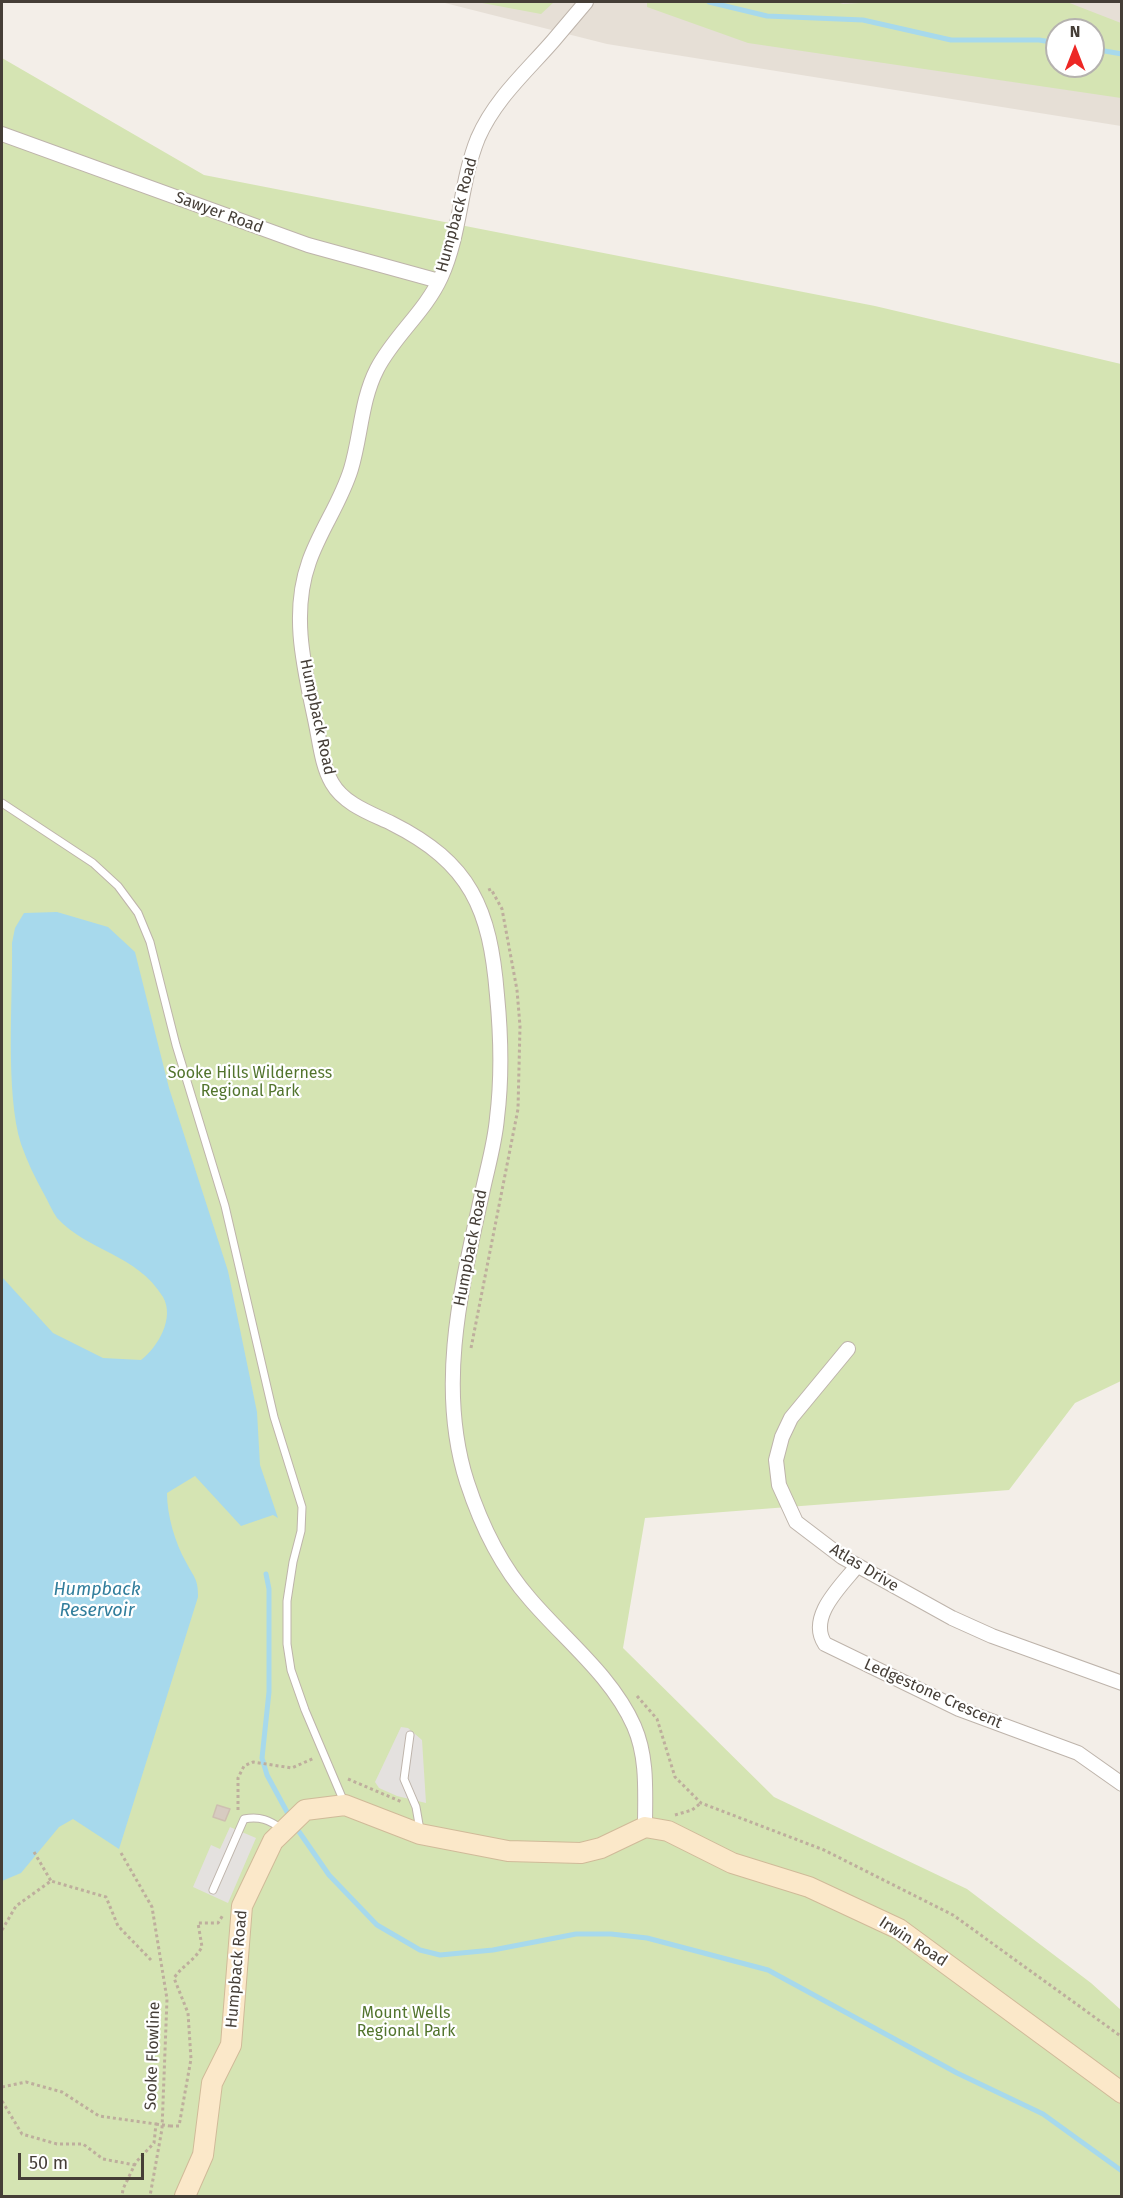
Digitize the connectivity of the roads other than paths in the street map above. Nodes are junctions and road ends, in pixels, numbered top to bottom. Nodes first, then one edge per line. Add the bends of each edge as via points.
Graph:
1 (586, 2) edge
2 (2, 134) edge
3 (440, 281) junction
4 (2, 803) edge
5 (848, 1349) dead end
6 (857, 1566) junction
7 (1122, 1683) edge
8 (410, 1735) dead end
9 (1122, 1784) edge
10 (345, 1805) junction
11 (645, 1827) junction
12 (284, 1831) junction
13 (420, 1834) junction
14 (213, 1890) road end
15 (1122, 2093) edge
16 (185, 2196) edge

1 - 3 street, Humpback Road via 511,85 477,141
2 - 3 street, Sawyer Road via 308,245
3 - 11 street, Humpback Road via 376,371 345,491 310,557 300,614 308,682 332,784 347,800 424,840 458,869 474,894 489,943 497,991 500,1085 497,1121 456,1331 453,1381 458,1448 483,1526 502,1562 527,1596 605,1682 632,1721 645,1774
4 - 10 lane via 93,863 118,886 138,913 150,942 176,1045 225,1206 274,1417 302,1507 302,1531 287,1601 287,1644 291,1670
5 - 6 street, Atlas Drive via 791,1418 776,1460 779,1485 796,1522
6 - 7 street, Atlas Drive via 992,1636
6 - 9 street, Ledgestone Crescent via 820,1619 819,1636 825,1644 960,1709 1078,1753
8 - 13 lane via 404,1779 416,1806
10 - 12 street, Humpback Road via 305,1810
10 - 13 street, Humpback Road
11 - 13 street, Humpback Road via 581,1853 484,1848
11 - 15 street, Irwin Road via 668,1832 732,1863 809,1887 900,1929
12 - 14 lane via 269,1820 244,1819
12 - 16 street, Humpback Road via 273,1841 242,1906 231,2045 212,2083 203,2155

